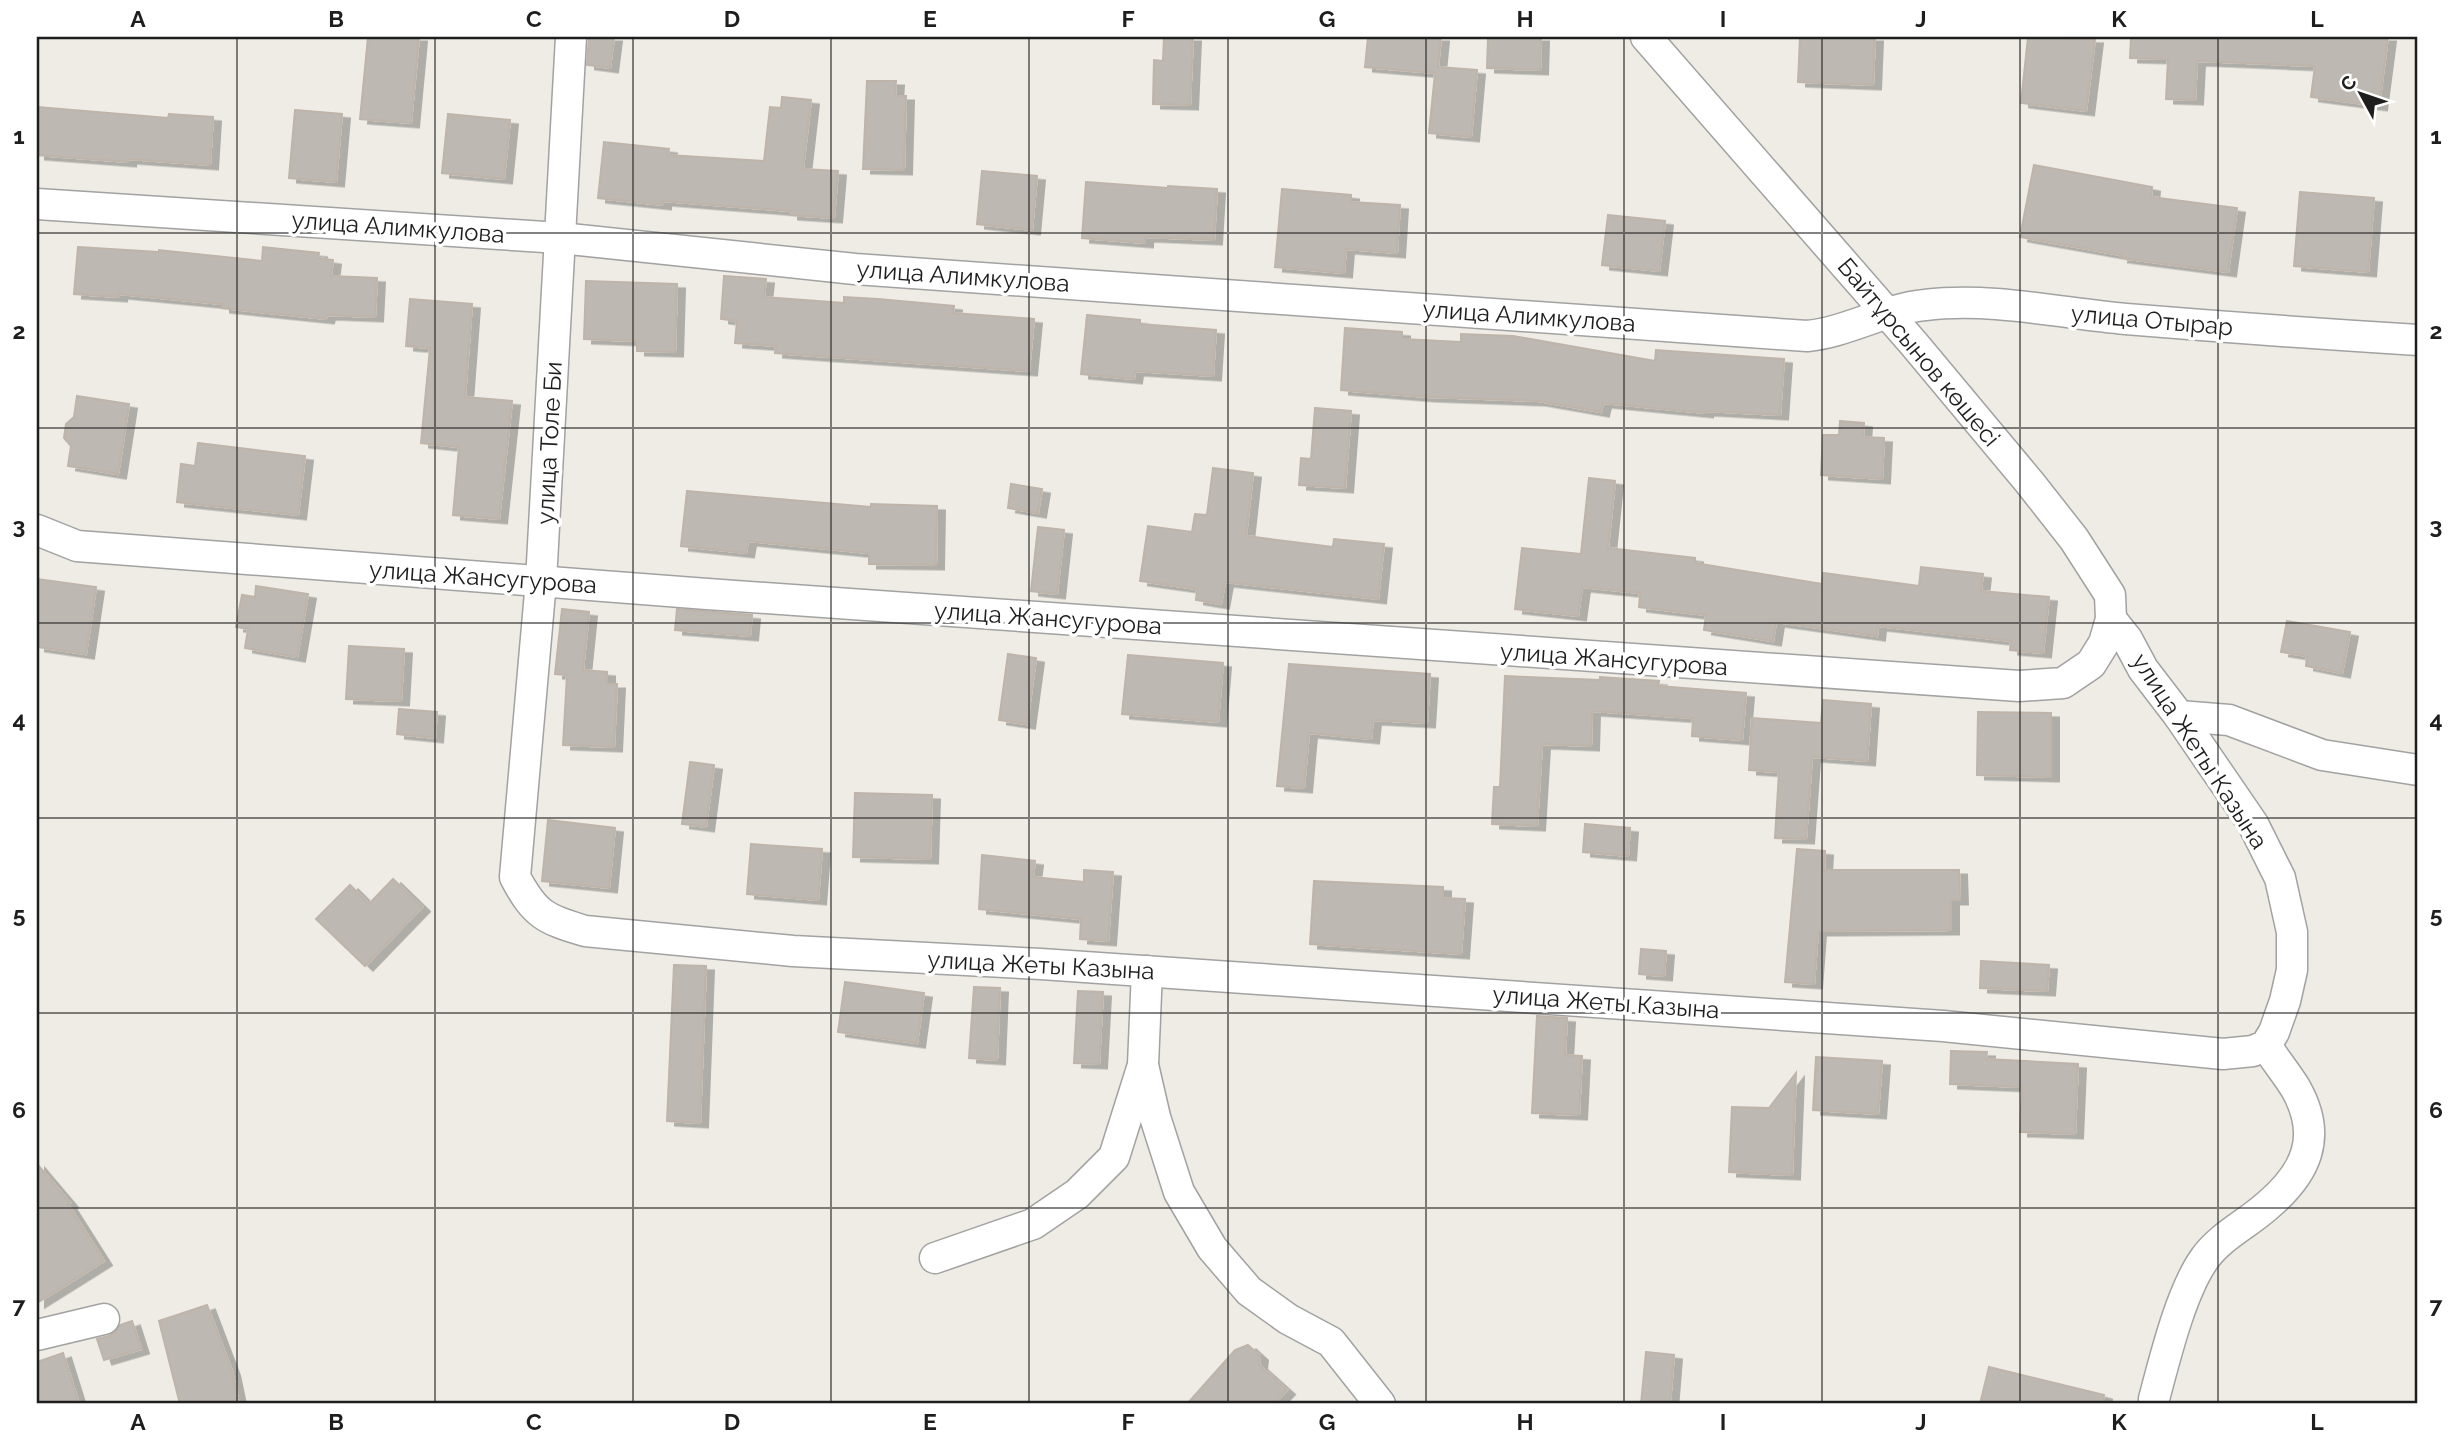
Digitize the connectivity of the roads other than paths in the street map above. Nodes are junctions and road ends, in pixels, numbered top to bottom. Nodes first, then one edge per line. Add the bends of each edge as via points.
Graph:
1 (571, 37) edge
2 (1646, 37) edge
3 (37, 204) edge
4 (560, 238) junction
5 (1887, 313) junction
6 (2418, 340) edge
7 (37, 530) edge
8 (541, 581) junction
9 (2111, 619) junction
10 (2179, 716) junction
11 (2418, 770) edge
12 (517, 848) joint
13 (1147, 971) junction
14 (2266, 1045) junction
15 (1143, 1065) junction
16 (935, 1258) dead end
17 (104, 1320) dead end
18 (37, 1335) edge
19 (2154, 1399) dead end
20 (1380, 1404) edge

1 - 4 street, улица Толе Би
2 - 5 street, Байтұрсынов көшесі
3 - 4 street, улица Алимкулова
4 - 5 street, улица Алимкулова via 855,269 1807,336
4 - 8 street, улица Толе Би
5 - 6 street, улица Отырар via 1925,304 1982,304
5 - 9 street, Байтұрсынов көшесі via 2074,539 2110,595
7 - 8 street, улица Жансугурова via 77,546
8 - 9 street, улица Жансугурова via 2019,686 2063,683 2091,664
8 - 12 street, улица Толе Би
9 - 10 street, улица Жеты Казына
10 - 11 street via 2229,720 2322,755
10 - 14 street, улица Жеты Казына via 2253,824 2280,878 2292,932 2292,970 2285,1001
12 - 13 street, улица Жеты Казына via 515,877 528,901 552,921 585,931 793,951
13 - 14 street, улица Жеты Казына via 1943,1026 2223,1054
13 - 15 street
14 - 19 street via 2297,1090 2311,1143 2304,1165 2269,1205 2221,1241 2194,1275
15 - 16 street via 1114,1157 1077,1194 1032,1224
15 - 20 street via 1179,1192 1212,1248 1250,1291 1331,1342
17 - 18 street

